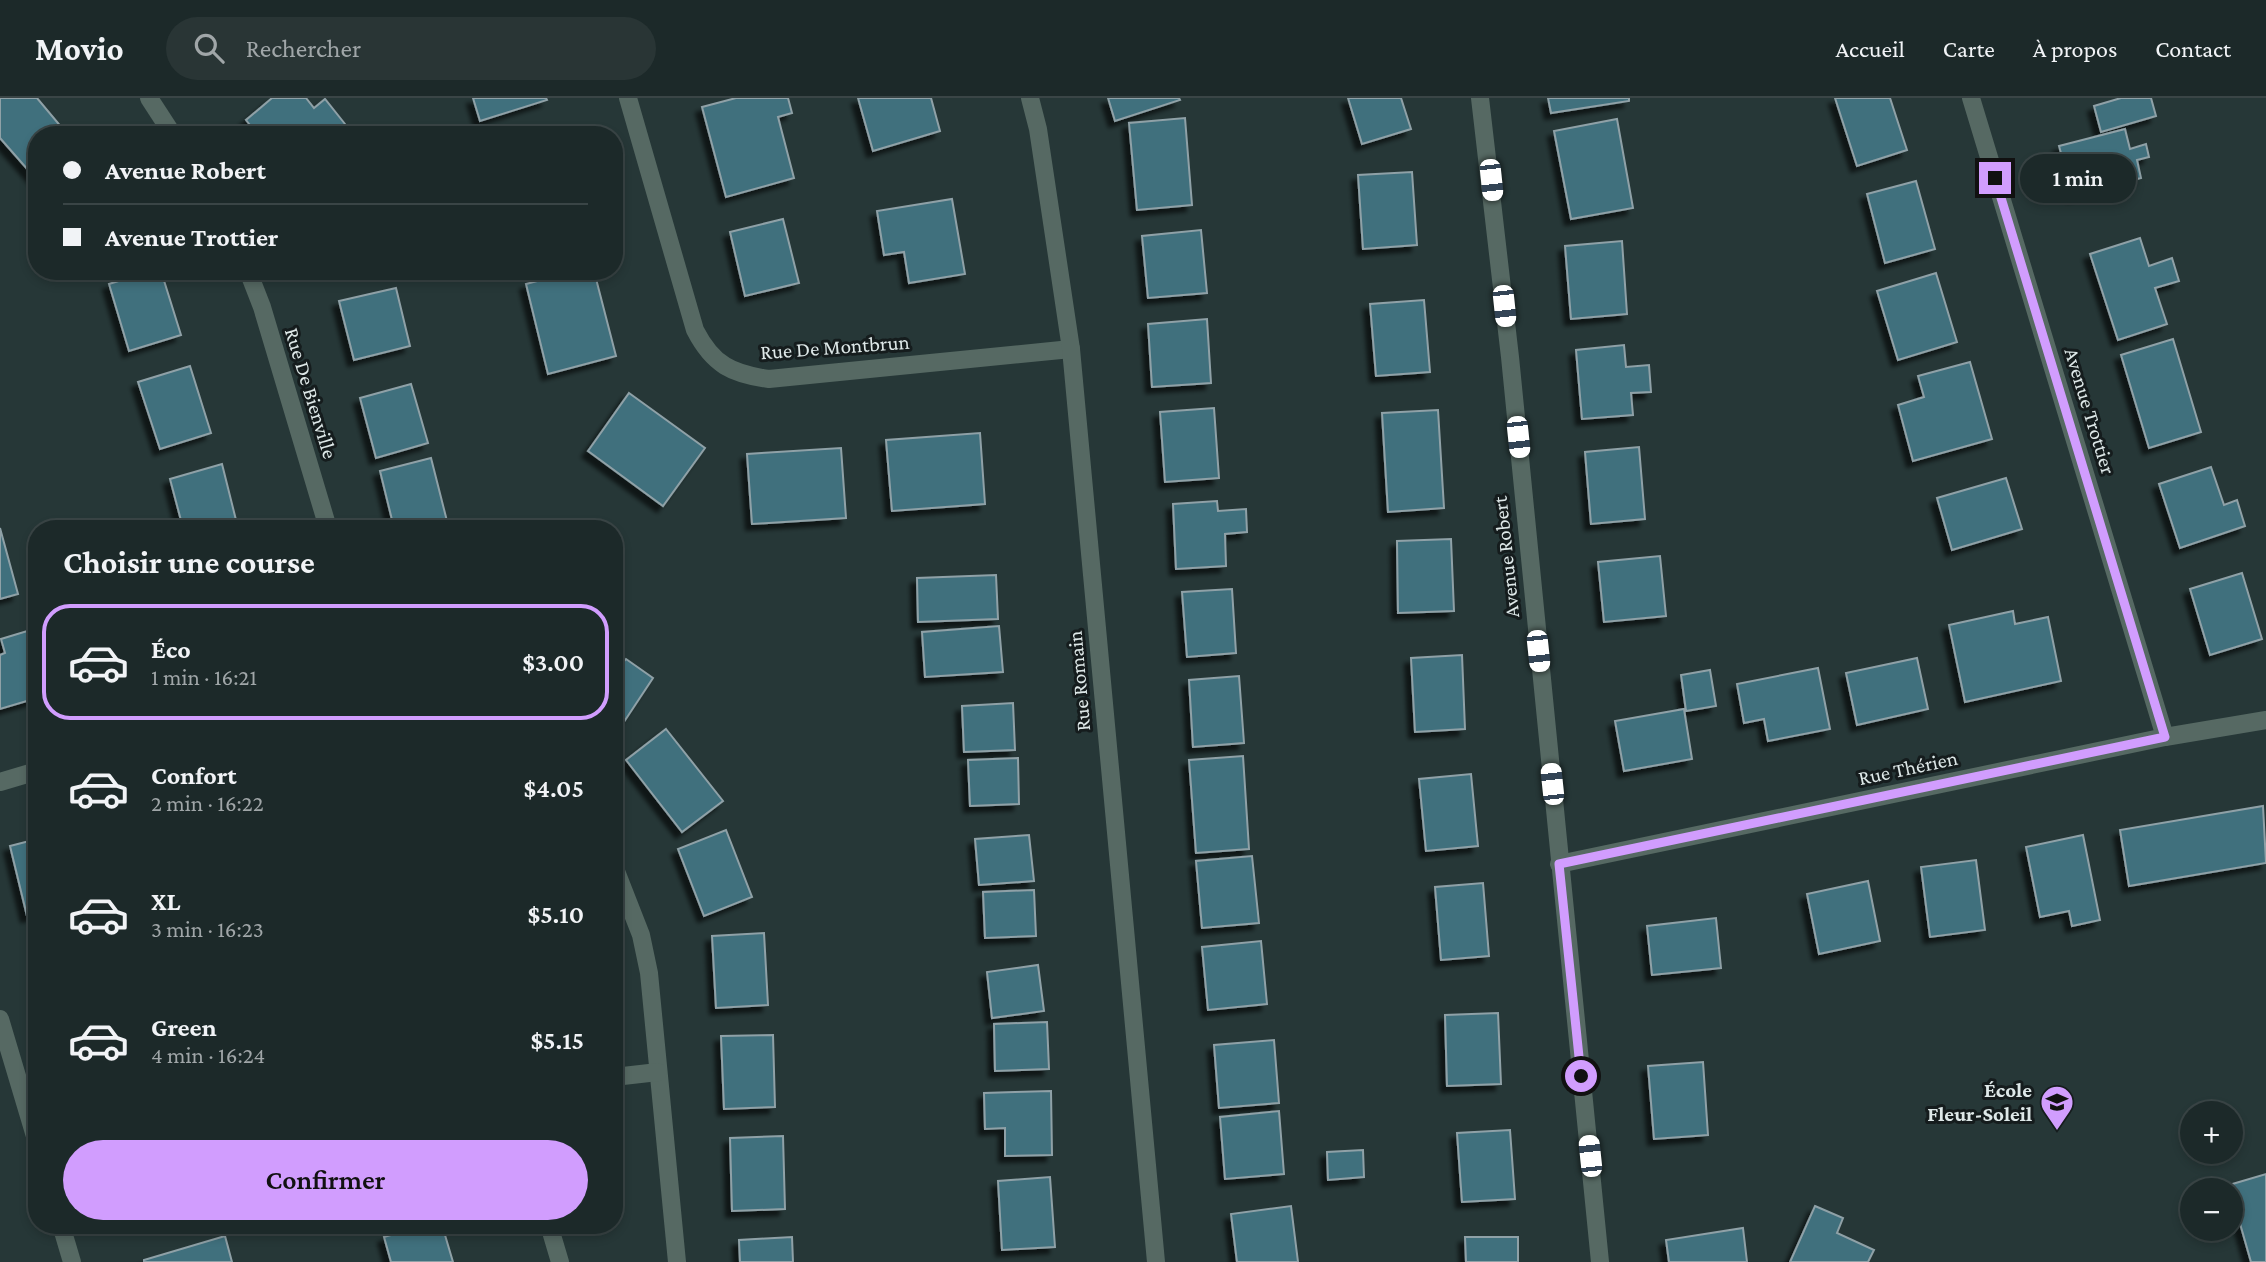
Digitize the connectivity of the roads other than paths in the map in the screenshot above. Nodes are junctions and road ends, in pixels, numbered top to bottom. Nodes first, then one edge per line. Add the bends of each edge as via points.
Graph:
1 (149, 98) edge
2 (628, 98) edge
3 (1030, 98) edge
4 (1480, 98) edge
5 (1971, 98) edge
6 (167, 126) edge
7 (252, 280) edge
8 (1071, 349) junction
9 (326, 520) edge
10 (2266, 720) edge
11 (2165, 737) junction
12 (28, 774) edge
13 (0, 782) edge
14 (1559, 864) junction
15 (623, 888) edge
16 (0, 1019) edge
17 (658, 1072) junction
18 (623, 1076) edge
19 (28, 1113) edge
20 (64, 1234) edge
21 (552, 1234) edge
22 (72, 1262) edge
23 (560, 1262) edge
24 (677, 1262) edge
25 (1156, 1262) edge
26 (1600, 1262) edge

1 - 6 street
2 - 8 street, Rue De Montbrun via 695,330 706,351 725,367 769,379
3 - 8 street, Rue Romain
4 - 14 street, Avenue Robert
5 - 11 street, Avenue Trottier
7 - 9 street, Rue De Bienville
8 - 25 street, Rue Romain
10 - 11 street, Rue Thérien
11 - 14 street, Rue Thérien
12 - 13 street
14 - 26 street, Avenue Robert
15 - 17 street via 649,973
16 - 19 street
17 - 18 street
17 - 24 street
20 - 22 street
21 - 23 street

